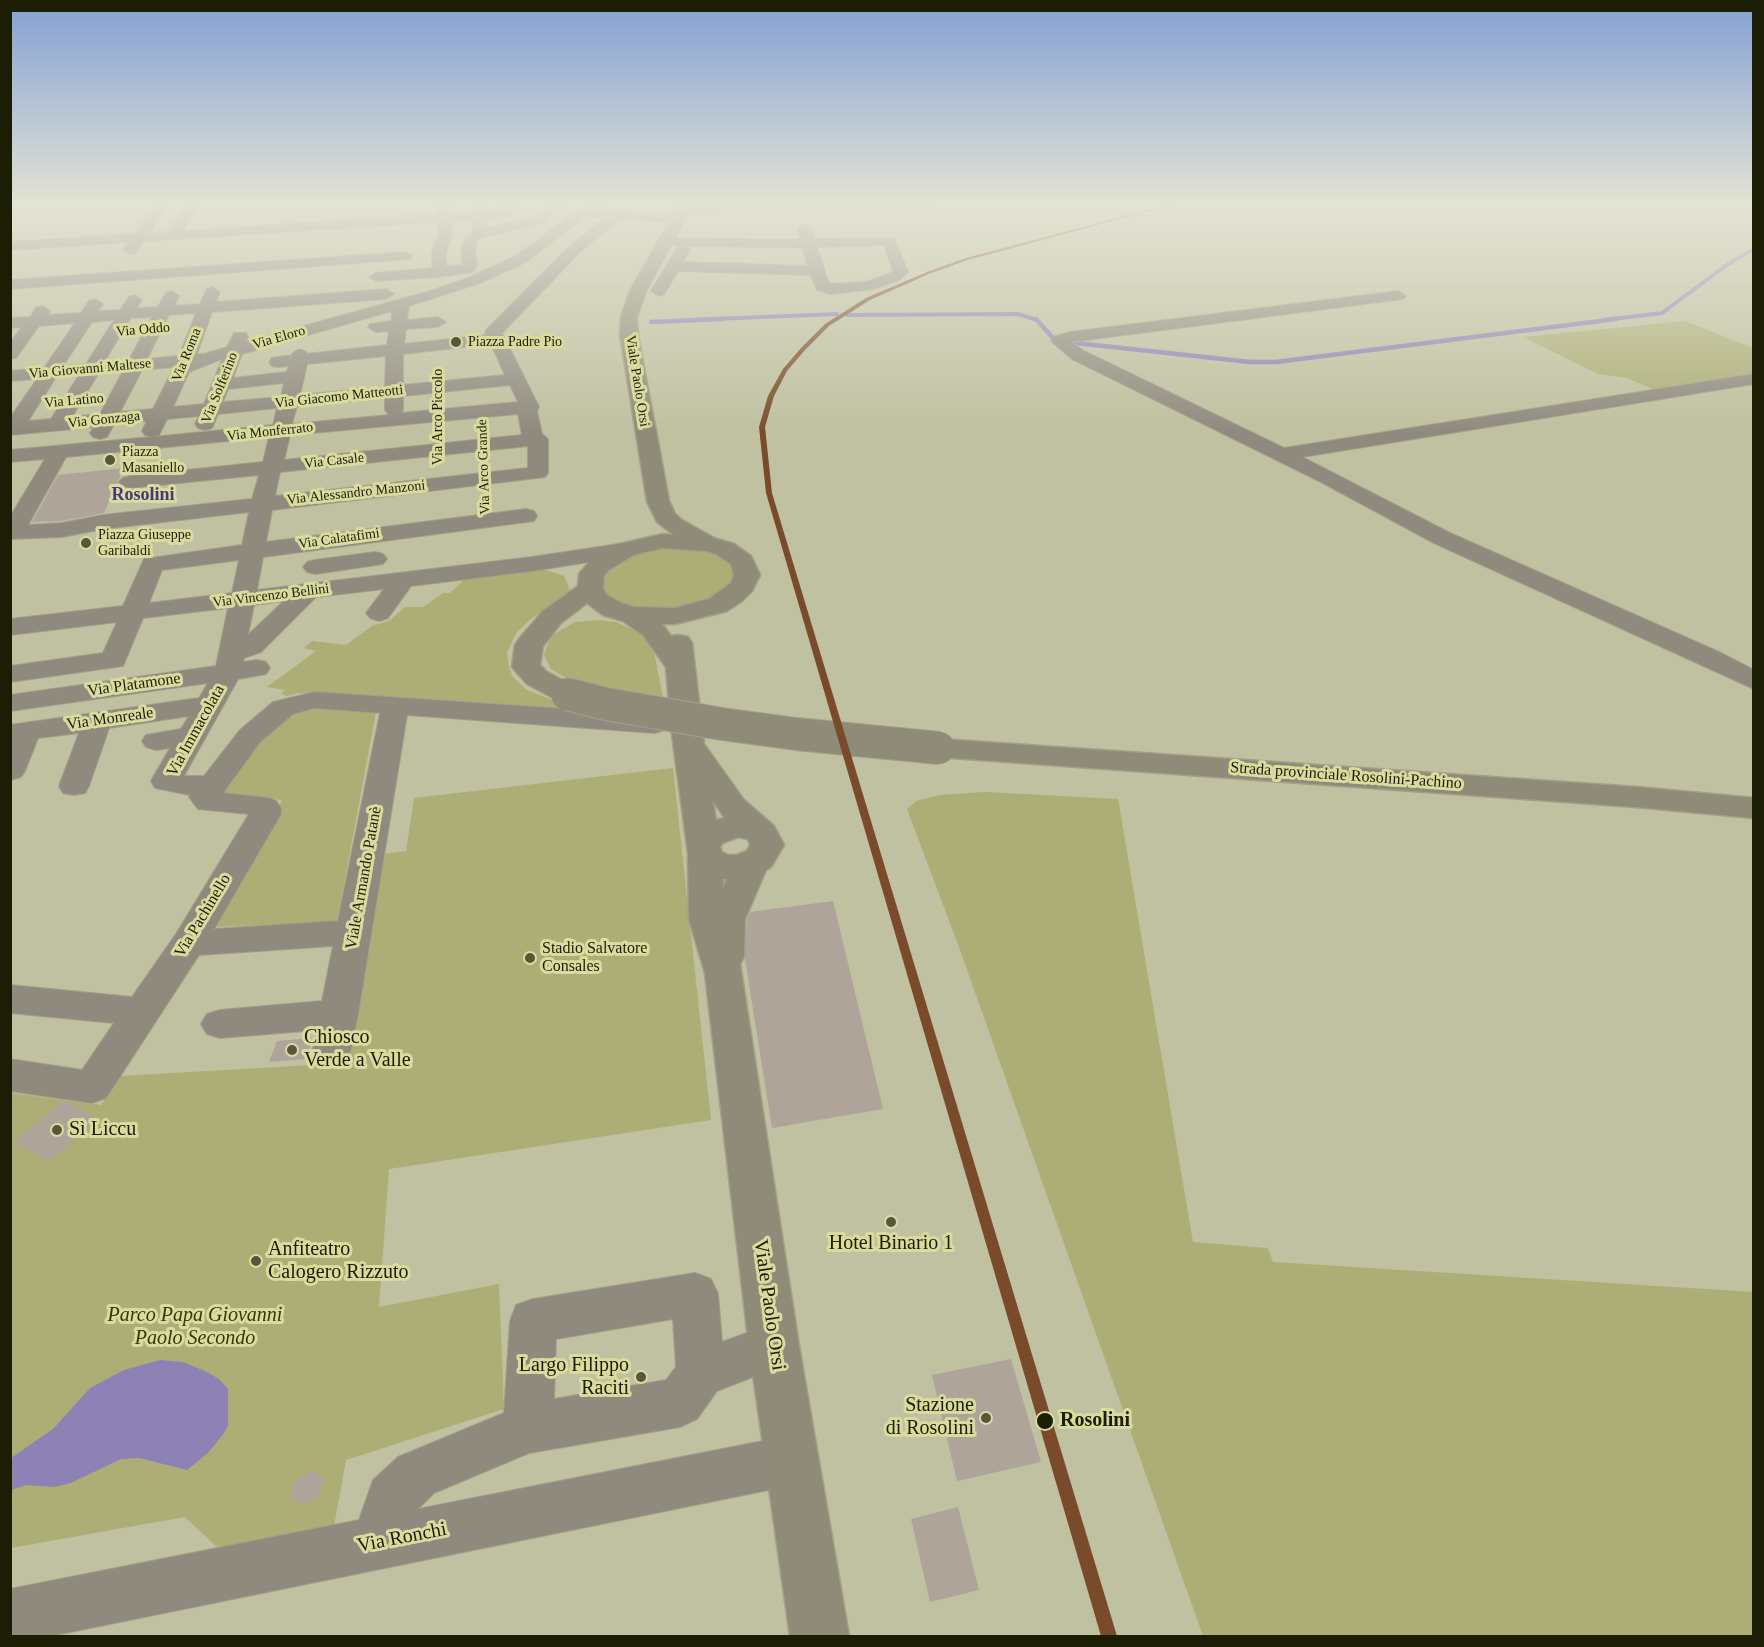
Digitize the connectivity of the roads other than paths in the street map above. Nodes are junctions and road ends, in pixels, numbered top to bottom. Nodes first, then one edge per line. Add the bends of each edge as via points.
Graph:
1 (28, 280) edge
2 (66, 280) edge
3 (110, 280) edge
4 (137, 280) edge
5 (146, 280) edge
6 (156, 280) edge
7 (214, 280) edge
8 (219, 280) edge
9 (261, 280) edge
10 (357, 280) edge
11 (405, 280) edge
12 (475, 280) edge
13 (546, 280) edge
14 (644, 280) edge
15 (665, 280) edge
16 (820, 280) edge
17 (886, 280) edge
18 (321, 281) dead end
19 (180, 291) junction
20 (659, 291) dead end
21 (103, 292) junction
22 (13, 294) edge
23 (435, 294) junction
24 (53, 296) junction
25 (357, 296) junction
26 (1398, 296) dead end
27 (403, 298) junction
28 (316, 299) junction
29 (252, 304) junction
30 (206, 308) junction
31 (163, 311) junction
32 (125, 314) junction
33 (86, 317) junction
34 (289, 318) dead end
35 (35, 321) junction
36 (10, 323) edge
37 (233, 323) junction
38 (309, 323) junction
39 (198, 326) junction
40 (153, 329) junction
41 (114, 333) junction
42 (494, 335) junction
43 (73, 337) junction
44 (396, 345) junction
45 (14, 346) edge
46 (438, 349) junction
47 (345, 355) junction
48 (137, 364) junction
49 (184, 365) junction
50 (228, 367) junction
51 (472, 367) junction
52 (92, 368) junction
53 (50, 372) junction
54 (10, 376) edge
55 (292, 379) junction
56 (518, 379) junction
57 (1754, 380) edge
58 (395, 391) junction
59 (120, 397) junction
60 (73, 401) junction
61 (28, 405) junction
62 (530, 407) junction
63 (483, 411) junction
64 (159, 414) junction
65 (439, 416) junction
66 (107, 419) junction
67 (393, 420) junction
68 (227, 423) dead end
69 (205, 424) junction
70 (54, 425) junction
71 (334, 426) junction
72 (281, 431) junction
73 (11, 432) edge
74 (538, 439) junction
75 (487, 445) junction
76 (91, 450) junction
77 (440, 450) junction
78 (58, 453) junction
79 (391, 455) junction
80 (1280, 455) junction
81 (10, 456) edge
82 (327, 462) junction
83 (138, 464) junction
84 (271, 468) junction
85 (47, 472) junction
86 (488, 478) junction
87 (438, 484) junction
88 (386, 489) junction
89 (321, 497) junction
90 (658, 501) junction
91 (262, 503) junction
92 (526, 516) dead end
93 (113, 518) junction
94 (258, 526) junction
95 (13, 531) edge
96 (207, 532) dead end
97 (378, 534) junction
98 (317, 543) junction
99 (710, 544) junction
100 (485, 545) junction
101 (632, 548) junction
102 (251, 551) junction
103 (434, 551) junction
104 (375, 560) junction
105 (532, 564) junction
106 (147, 575) junction
107 (312, 579) junction
108 (404, 579) junction
109 (187, 580) dead end
110 (371, 584) junction
111 (590, 586) junction
112 (244, 599) junction
113 (699, 611) junction
114 (132, 612) junction
115 (622, 612) junction
116 (379, 613) dead end
117 (10, 627) edge
118 (536, 634) junction
119 (230, 663) junction
120 (678, 664) junction
121 (257, 668) dead end
122 (10, 674) edge
123 (1754, 681) edge
124 (10, 703) edge
125 (210, 705) junction
126 (395, 706) junction
127 (97, 721) junction
128 (19, 732) edge
129 (192, 736) junction
130 (688, 736) junction
131 (156, 741) dead end
132 (10, 771) edge
133 (213, 785) junction
134 (74, 786) dead end
135 (1754, 808) edge
136 (753, 847) junction
137 (703, 850) junction
138 (354, 932) junction
139 (188, 943) junction
140 (724, 973) junction
141 (10, 999) edge
142 (143, 1012) junction
143 (339, 1014) junction
144 (220, 1024) dead end
145 (332, 1050) dead end
146 (10, 1076) edge
147 (774, 1346) junction
148 (700, 1374) junction
149 (528, 1428) junction
150 (793, 1460) junction
151 (379, 1542) junction
152 (10, 1617) edge
153 (820, 1636) edge

1 - 22 street
2 - 24 street
3 - 21 street
4 - 21 street
5 - 32 street
6 - 19 street
7 - 19 street
8 - 30 street, Via Roma
9 - 29 street, Via Solferino
10 - 25 street
11 - 27 street
12 - 23 street, Via Eloro
13 - 42 street
14 - 90 main road, Viale Paolo Orsi via 629,317 628,335
15 - 20 street
16 - 17 street via 822,287 831,289 868,286
18 - 28 street, Via Immacolata
19 - 31 street
21 - 24 street
21 - 33 street
22 - 24 street
23 - 27 street, Via Eloro
23 - 46 street, Via Arco Piccolo via 440,298
24 - 35 street
25 - 27 street
25 - 28 street
25 - 47 street
26 - 80 street via 1063,337 1059,341 1078,355
27 - 44 street
27 - 47 street, Via Eloro
28 - 29 street
28 - 38 street, Via Immacolata
29 - 30 street
29 - 37 street, Via Solferino
30 - 31 street
30 - 39 street, Via Roma
31 - 32 street
31 - 40 street
32 - 33 street
32 - 41 street
33 - 35 street
33 - 43 street
34 - 38 street
35 - 36 street
35 - 45 street
37 - 39 street, Via Oddo
37 - 50 street, Via Solferino
38 - 47 street, Via Eloro
38 - 50 street, Via Eloro
38 - 55 street, Via Immacolata
39 - 40 street, Via Oddo
39 - 49 street, Via Roma
40 - 41 street, Via Oddo
40 - 48 street
41 - 43 street, Via Oddo
41 - 52 street
42 - 46 street
42 - 56 street
43 - 45 street, Via Oddo
43 - 53 street
44 - 46 street
44 - 46 street
44 - 47 street
44 - 47 street
44 - 58 street
46 - 51 street, Via Giacomo Matteotti
46 - 51 street
46 - 58 street, Via Giacomo Matteotti
46 - 65 street, Via Arco Piccolo
47 - 50 street
47 - 55 street, Via Giacomo Matteotti
47 - 55 street
47 - 58 street, Via Giacomo Matteotti
47 - 71 street
48 - 49 street, Via Giovanni Maltese
48 - 52 street, Via Giovanni Maltese
48 - 59 street
49 - 50 street, Via Eloro via 205,359
49 - 64 street, Via Roma
50 - 55 street
50 - 69 street, Via Solferino
51 - 56 street, Via Giacomo Matteotti
51 - 63 street, Via Arco Grande
52 - 53 street, Via Giovanni Maltese
52 - 60 street
53 - 54 street, Via Giovanni Maltese
53 - 61 street
55 - 69 street, Via Giacomo Matteotti
55 - 72 street, Via Immacolata
56 - 62 street
57 - 80 street
58 - 67 street
59 - 60 street, Via Latino
59 - 66 street
60 - 61 street, Via Latino
60 - 70 street
61 - 73 street
62 - 63 street, Via Monferrato
62 - 74 street via 527,410 533,438
63 - 65 street, Via Monferrato
63 - 75 street, Via Arco Grande
64 - 66 street, Via Gonzaga
64 - 69 street, Via Giacomo Matteotti
64 - 83 street, Via Roma
65 - 67 street, Via Monferrato
65 - 77 street, Via Arco Piccolo
66 - 70 street, Via Gonzaga
66 - 76 street
67 - 71 street, Via Monferrato
67 - 79 street
68 - 69 street
69 - 72 street, Via Monferrato
69 - 83 street, Via Monferrato
70 - 73 street, Via Gonzaga
71 - 72 street, Via Monferrato
71 - 82 street
72 - 84 street, Via Immacolata
74 - 75 street, Via Casale
74 - 86 street, Via Alessandro Manzoni via 538,473
75 - 77 street, Via Casale
75 - 86 street, Via Arco Grande
76 - 78 street, Via Monferrato
76 - 83 street, Via Monferrato
77 - 79 street, Via Casale
77 - 87 street, Via Arco Piccolo
78 - 81 street, Via Monferrato
78 - 85 street
79 - 82 street, Via Casale
79 - 88 street
80 - 123 street via 1442,538
82 - 84 street, Via Casale
82 - 89 street
83 - 84 street, Via Casale
83 - 85 street
83 - 93 street, Via Roma
84 - 91 street, Via Immacolata
85 - 95 street
86 - 87 street, Via Alessandro Manzoni
86 - 100 street, Via Arco Grande
87 - 88 street, Via Alessandro Manzoni
87 - 103 street, Via Arco Piccolo
88 - 89 street, Via Alessandro Manzoni
88 - 97 street
89 - 91 street, Via Alessandro Manzoni
89 - 98 street
90 - 99 main road via 665,517 674,525
90 - 101 main road via 651,530
91 - 93 street, Via Alessandro Manzoni
91 - 94 street, Via Immacolata
92 - 100 street, Via Calatafimi
93 - 95 street, Via Alessandro Manzoni via 62,530
94 - 96 street
94 - 102 street, Via Immacolata
97 - 98 street, Via Calatafimi
97 - 103 street, Via Calatafimi
97 - 104 street
98 - 102 street, Via Calatafimi
99 - 101 main road via 675,541
99 - 113 main road via 738,556 747,575 733,596
100 - 103 street, Via Vincenzo Bellini
100 - 103 street, Via Calatafimi
100 - 105 street, Via Vincenzo Bellini
101 - 105 street
101 - 111 main road via 600,565 592,574
102 - 106 street, Via Calatafimi
102 - 112 street, Via Immacolata
103 - 108 street, Via Vincenzo Bellini
104 - 107 street
104 - 110 street
105 - 111 street via 567,569
106 - 109 street
106 - 114 street
107 - 110 street, Via Vincenzo Bellini
107 - 112 street, Via Vincenzo Bellini
107 - 119 street via 252,646
108 - 110 street, Via Vincenzo Bellini
108 - 116 street
111 - 115 main road via 597,600
111 - 118 main road
112 - 114 street, Via Vincenzo Bellini
112 - 119 street, Via Immacolata
113 - 115 main road via 666,617
113 - 120 main road via 685,623 678,636
114 - 117 street, Via Vincenzo Bellini
114 - 122 street via 114,660
115 - 118 main road via 563,619
115 - 120 main road via 652,629
118 - 135 main road, Strada provinciale Rosolini-Pachino, bridge via 529,645 526,667 537,678 567,694 722,724 939,748
119 - 121 street, Via Platamone
119 - 124 street, Via Platamone
119 - 125 street, Via Immacolata
120 - 130 main road
125 - 127 street, Via Monreale
125 - 129 street, Via Immacolata
126 - 130 street
126 - 133 street via 315,700 283,708 250,736
126 - 138 street, Viale Armando Patanè
127 - 128 street, Via Monreale
127 - 134 street
128 - 132 street
129 - 131 street
129 - 133 street, Via Immacolata via 166,781 184,786
130 - 136 main road
130 - 137 main road
133 - 139 street, Via Pachinello via 204,797 209,802 258,805 265,808 265,814
136 - 137 main road via 732,868 714,864
136 - 140 main road via 727,920
137 - 140 main road via 707,919
138 - 139 street
138 - 143 street, Viale Armando Patanè
139 - 142 street, Via Pachinello
140 - 147 main road, Viale Paolo Orsi
141 - 142 street
142 - 146 street, Via Pachinello via 92,1087
143 - 144 street
143 - 145 street, Viale Armando Patanè
147 - 148 street
147 - 150 main road, Viale Paolo Orsi
148 - 149 street via 680,1402
148 - 149 street via 695,1294 533,1321
149 - 151 street via 416,1475 391,1498
150 - 151 street, Via Ronchi
150 - 153 main road, Viale Paolo Orsi
151 - 152 street, Via Ronchi

